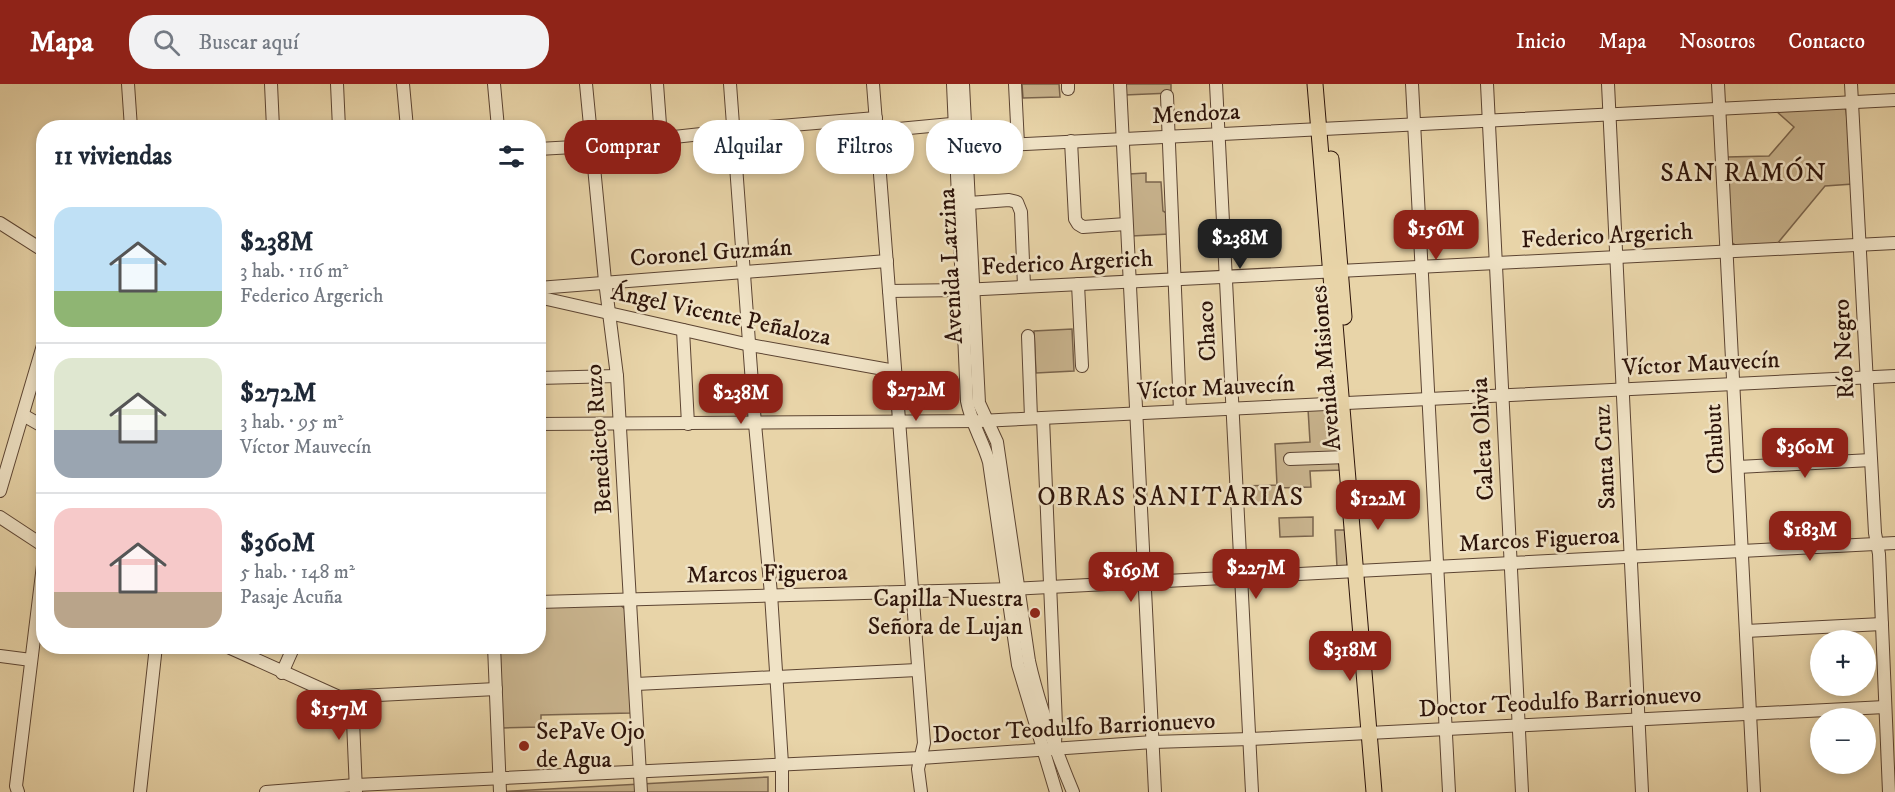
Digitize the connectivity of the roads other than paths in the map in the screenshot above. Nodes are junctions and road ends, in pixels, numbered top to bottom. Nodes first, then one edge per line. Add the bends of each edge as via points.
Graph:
1 (128, 84) edge
2 (272, 84) edge
3 (337, 84) edge
4 (403, 84) edge
5 (494, 84) edge
6 (586, 84) edge
7 (657, 84) edge
8 (730, 84) edge
9 (873, 84) edge
10 (952, 84) edge
11 (963, 84) edge
12 (1015, 84) edge
13 (1120, 84) edge
14 (1216, 84) edge
15 (1315, 84) edge
16 (1325, 84) edge
17 (1412, 84) edge
18 (1487, 84) edge
19 (1608, 84) edge
20 (1718, 84) edge
21 (1851, 84) edge
22 (1167, 96) dead end
23 (1895, 100) edge
24 (1852, 102) junction
25 (1720, 109) junction
26 (1609, 115) junction
27 (130, 120) edge
28 (273, 120) edge
29 (339, 120) edge
30 (406, 120) edge
31 (497, 120) edge
32 (589, 120) edge
33 (660, 120) edge
34 (733, 120) edge
35 (876, 120) edge
36 (959, 120) edge
37 (960, 120) edge
38 (1017, 120) edge
39 (1489, 121) junction
40 (1414, 124) junction
41 (1324, 128) junction
42 (1219, 134) junction
43 (1169, 136) junction
44 (1123, 139) junction
45 (1071, 141) junction
46 (1023, 144) edge
47 (564, 147) edge
48 (546, 148) edge
49 (595, 174) edge
50 (737, 174) edge
51 (880, 174) edge
52 (962, 174) edge
53 (967, 174) edge
54 (969, 203) junction
55 (0, 223) edge
56 (1126, 224) junction
57 (1895, 243) edge
58 (1860, 245) junction
59 (36, 246) edge
60 (1728, 251) junction
61 (1616, 256) junction
62 (887, 261) junction
63 (1496, 263) junction
64 (1421, 266) junction
65 (745, 271) junction
66 (1335, 271) junction
67 (1225, 276) junction
68 (1175, 279) junction
69 (605, 281) junction
70 (1129, 281) junction
71 (1078, 284) junction
72 (1024, 286) junction
73 (546, 287) edge
74 (968, 289) junction
75 (889, 291) junction
76 (546, 299) edge
77 (610, 312) junction
78 (683, 330) junction
79 (1028, 336) dead end
80 (750, 345) junction
81 (1082, 366) dead end
82 (36, 370) edge
83 (895, 371) junction
84 (617, 376) junction
85 (1895, 376) edge
86 (1866, 377) junction
87 (546, 378) edge
88 (1734, 383) junction
89 (1622, 389) junction
90 (1502, 395) junction
91 (1429, 399) junction
92 (1346, 403) junction
93 (1232, 408) junction
94 (1180, 411) junction
95 (1136, 413) junction
96 (23, 415) junction
97 (1037, 418) junction
98 (987, 420) junction
99 (973, 421) junction
100 (36, 422) edge
101 (901, 422) junction
102 (620, 423) junction
103 (546, 424) edge
104 (688, 424) junction
105 (755, 424) junction
106 (1347, 457) junction
107 (1290, 459) dead end
108 (1871, 460) junction
109 (1738, 467) junction
110 (0, 491) edge
111 (0, 518) edge
112 (36, 541) edge
113 (1895, 543) edge
114 (1877, 544) junction
115 (1742, 551) junction
116 (1631, 557) junction
117 (1510, 563) junction
118 (1436, 567) junction
119 (1361, 570) junction
120 (1240, 576) junction
121 (1145, 581) junction
122 (1049, 587) junction
123 (1013, 589) junction
124 (913, 592) junction
125 (771, 594) junction
126 (631, 598) junction
127 (546, 602) edge
128 (36, 620) edge
129 (1882, 624) junction
130 (1746, 631) junction
131 (155, 654) edge
132 (243, 654) edge
133 (290, 654) edge
134 (494, 654) edge
135 (0, 656) edge
136 (1889, 657) edge
137 (31, 660) junction
138 (917, 670) junction
139 (282, 673) junction
140 (775, 678) junction
141 (636, 684) junction
142 (496, 689) junction
143 (352, 697) junction
144 (1888, 698) edge
145 (1750, 714) junction
146 (1639, 720) junction
147 (1519, 725) junction
148 (1445, 729) junction
149 (1375, 733) junction
150 (1250, 739) junction
151 (1153, 742) junction
152 (1049, 749) junction
153 (921, 758) junction
154 (782, 764) junction
155 (640, 771) junction
156 (501, 778) junction
157 (356, 788) edge
158 (18, 792) edge
159 (140, 792) edge
160 (266, 792) edge
161 (500, 792) edge
162 (641, 792) edge
163 (782, 792) edge
164 (921, 792) edge
165 (1056, 792) edge
166 (1073, 792) edge
167 (1155, 792) edge
168 (1252, 792) edge
169 (1374, 792) edge
170 (1383, 792) edge
171 (1449, 792) edge
172 (1522, 792) edge
173 (1642, 792) edge
174 (1754, 792) edge
175 (1889, 792) edge

1 - 27 street
2 - 28 street
3 - 29 street
4 - 30 street
5 - 31 street
6 - 32 street, Benedicto Ruzo
7 - 33 street
8 - 34 street
9 - 35 street
10 - 36 street, Avenida Latzina
11 - 37 street, Avenida Latzina
12 - 38 street
13 - 44 street
14 - 42 street, Chaco
15 - 41 main road, Avenida Misiones
16 - 41 main road, Avenida Misiones
17 - 40 street
18 - 39 street, Caleta Olivia
19 - 26 street, Santa Cruz
20 - 25 street, Chubut
21 - 24 street, Río Negro
22 - 43 street
23 - 24 street, Mendoza
24 - 25 street, Mendoza
24 - 58 street, Río Negro
25 - 26 street, Mendoza
25 - 60 street, Chubut
26 - 39 street, Mendoza
26 - 61 street, Santa Cruz
39 - 40 street, Mendoza
39 - 63 street, Caleta Olivia
40 - 41 street, Mendoza
40 - 64 street
41 - 42 street, Mendoza
41 - 66 main road, Avenida Misiones
42 - 43 street, Mendoza
42 - 67 street, Chaco
43 - 44 street, Mendoza
43 - 68 street
44 - 45 street, Mendoza
44 - 56 street
45 - 46 street, Mendoza
45 - 56 street via 1078,224
47 - 48 street
49 - 69 street, Benedicto Ruzo
50 - 65 street
51 - 62 street
52 - 74 street, Avenida Latzina
53 - 54 street, Avenida Latzina
54 - 72 street via 1017,202 1021,212
54 - 74 street, Avenida Latzina
55 - 59 street
56 - 70 street
57 - 58 street, Federico Argerich
58 - 60 street, Federico Argerich
58 - 86 street, Río Negro
60 - 61 street, Federico Argerich
60 - 88 street, Chubut
61 - 63 street, Federico Argerich
61 - 89 street, Santa Cruz
62 - 65 street, Coronel Guzmán
62 - 75 street
63 - 64 street, Federico Argerich
63 - 90 street, Caleta Olivia
64 - 66 street, Federico Argerich
64 - 91 street
65 - 69 street, Coronel Guzmán
65 - 80 street
66 - 67 street, Federico Argerich
66 - 92 main road, Avenida Misiones
67 - 68 street, Federico Argerich
67 - 93 street, Chaco
68 - 70 street, Federico Argerich
68 - 94 street
69 - 73 street, Coronel Guzmán
69 - 77 street, Benedicto Ruzo
70 - 71 street, Federico Argerich
70 - 95 street
71 - 72 street, Federico Argerich
71 - 81 street
72 - 74 street, Federico Argerich
74 - 75 street, Federico Argerich
74 - 98 street, Avenida Latzina via 979,403
74 - 99 street, Avenida Latzina via 967,401
75 - 83 street
76 - 77 street, Ángel Vicente Peñaloza
77 - 78 street, Ángel Vicente Peñaloza
77 - 84 street, Benedicto Ruzo
78 - 80 street, Ángel Vicente Peñaloza
78 - 104 street
79 - 97 street
80 - 83 street, Ángel Vicente Peñaloza
80 - 105 street
82 - 96 street
83 - 101 street
84 - 87 street
84 - 102 street, Benedicto Ruzo
85 - 86 street, Víctor Mauvecín
86 - 88 street, Víctor Mauvecín
86 - 108 street, Río Negro
88 - 89 street, Víctor Mauvecín
88 - 109 street, Chubut
89 - 90 street, Víctor Mauvecín
89 - 116 street, Santa Cruz
90 - 91 street, Víctor Mauvecín
90 - 117 street, Caleta Olivia
91 - 92 street, Víctor Mauvecín
91 - 118 street
92 - 93 street, Víctor Mauvecín
92 - 106 main road, Avenida Misiones
92 - 119 main road, Avenida Misiones
93 - 94 street, Víctor Mauvecín
93 - 120 street, Chaco
94 - 95 street, Víctor Mauvecín
95 - 97 street, Víctor Mauvecín
95 - 121 street
96 - 100 street
96 - 110 street
97 - 98 street, Víctor Mauvecín
97 - 122 street
98 - 99 street, Víctor Mauvecín
98 - 123 street, Avenida Latzina via 997,442
99 - 101 street, Víctor Mauvecín
99 - 123 street, Avenida Latzina via 989,462
101 - 105 street, Víctor Mauvecín
101 - 124 street
102 - 103 street, Víctor Mauvecín
102 - 104 street, Víctor Mauvecín
102 - 126 street, Benedicto Ruzo
104 - 105 street, Víctor Mauvecín
105 - 125 street
106 - 107 street
106 - 119 main road, Avenida Misiones
108 - 109 street
108 - 114 street, Río Negro
109 - 115 street, Chubut
111 - 112 street
113 - 114 street, Marcos Figueroa
114 - 115 street, Marcos Figueroa
114 - 129 street, Río Negro
115 - 116 street, Marcos Figueroa
115 - 130 street, Chubut
116 - 117 street, Marcos Figueroa
116 - 146 street, Santa Cruz
117 - 118 street, Marcos Figueroa
117 - 147 street, Caleta Olivia
118 - 119 street, Marcos Figueroa
118 - 148 street
119 - 120 street, Marcos Figueroa
119 - 149 main road, Avenida Misiones
120 - 121 street, Marcos Figueroa
120 - 150 street, Chaco
121 - 122 street, Marcos Figueroa
121 - 151 street
122 - 123 street, Marcos Figueroa
122 - 152 street via 1056,725
123 - 124 street, Marcos Figueroa
123 - 152 street, Avenida Latzina
124 - 125 street, Marcos Figueroa
124 - 138 street
125 - 126 street, Marcos Figueroa
125 - 140 street
126 - 127 street, Marcos Figueroa
126 - 141 street, Benedicto Ruzo
128 - 137 street
129 - 130 street
129 - 136 street, Río Negro
130 - 145 street, Chubut
131 - 159 street
132 - 139 street
133 - 139 street
134 - 142 street
135 - 137 street
136 - 144 street, Río Negro
137 - 158 street
138 - 140 street
138 - 153 street via 924,743
139 - 143 street via 339,697
140 - 141 street
140 - 154 street
141 - 155 street, Benedicto Ruzo
142 - 143 street
142 - 156 street
143 - 157 street
144 - 145 street, Doctor Teodulfo Barrionuevo
144 - 175 street, Río Negro
145 - 146 street, Doctor Teodulfo Barrionuevo
145 - 174 street, Chubut
146 - 147 street, Doctor Teodulfo Barrionuevo
146 - 173 street, Santa Cruz
147 - 148 street, Doctor Teodulfo Barrionuevo
147 - 172 street, Caleta Olivia
148 - 149 street, Doctor Teodulfo Barrionuevo
148 - 171 street
149 - 150 street, Doctor Teodulfo Barrionuevo
149 - 169 main road, Avenida Misiones
149 - 170 main road, Avenida Misiones
150 - 151 street, Doctor Teodulfo Barrionuevo
150 - 168 street, Chaco
151 - 152 street, Doctor Teodulfo Barrionuevo
151 - 167 street
152 - 153 street, Doctor Teodulfo Barrionuevo
152 - 165 street, Avenida Latzina
152 - 166 street, Avenida Latzina
153 - 154 street, Doctor Teodulfo Barrionuevo
153 - 164 street
154 - 155 street, Doctor Teodulfo Barrionuevo
154 - 163 street
155 - 156 street, Doctor Teodulfo Barrionuevo
155 - 162 street, Benedicto Ruzo
156 - 157 street, Doctor Teodulfo Barrionuevo
156 - 161 street
157 - 160 street, Doctor Teodulfo Barrionuevo

